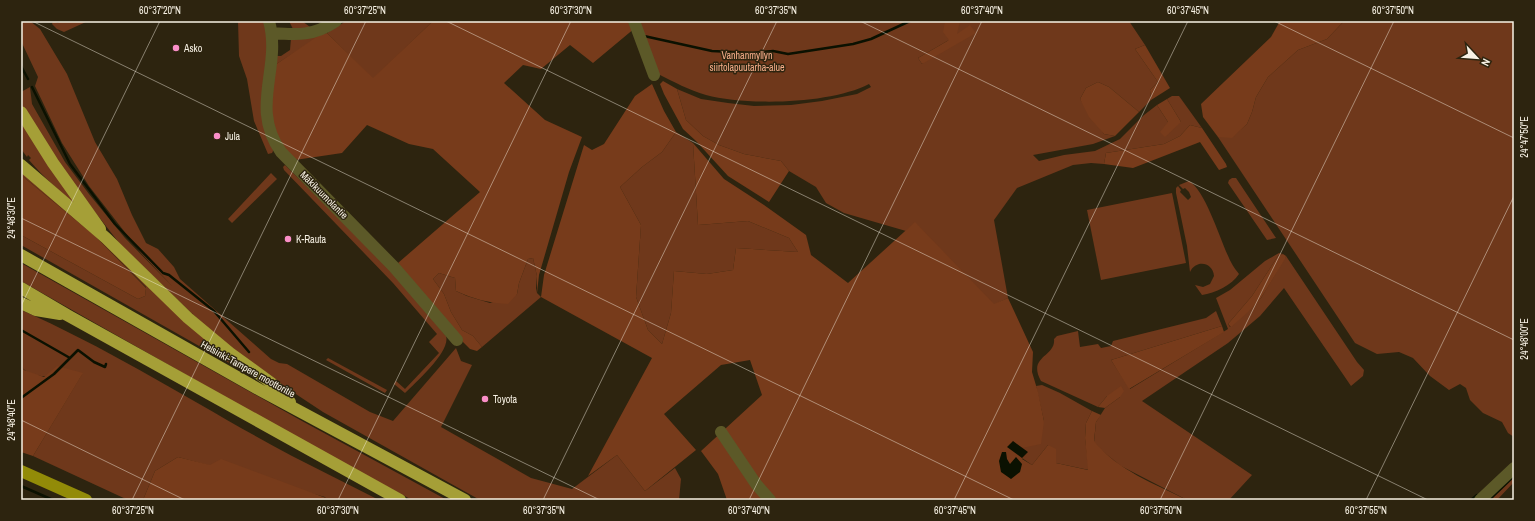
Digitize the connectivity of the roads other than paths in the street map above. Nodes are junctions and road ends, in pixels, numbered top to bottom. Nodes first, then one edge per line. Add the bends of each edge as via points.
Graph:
1 (336, 21) edge
2 (634, 21) edge
3 (271, 27) edge
4 (654, 75) dead end
5 (21, 112) edge
6 (21, 165) edge
7 (106, 238) junction
8 (21, 255) edge
9 (21, 288) edge
10 (21, 303) edge
11 (67, 315) junction
12 (457, 340) dead end
13 (298, 410) junction
14 (722, 432) dead end
15 (1514, 468) edge
16 (21, 471) edge
17 (86, 500) edge
18 (400, 500) edge
19 (465, 500) edge
20 (770, 500) edge
21 (1480, 500) edge

1 - 3 street via 312,33 290,34
2 - 4 street
3 - 12 street, Mäkikuumolantie via 266,115 270,133 276,144 394,266
5 - 7 highway
6 - 7 highway
7 - 13 highway via 188,318 274,385
8 - 13 highway, Helsinki-Tampere moottoritie
9 - 11 highway
10 - 11 highway via 36,310
11 - 18 highway
13 - 19 highway, Helsinki-Tampere moottoritie
14 - 20 street via 756,484
15 - 21 street
16 - 17 main road

